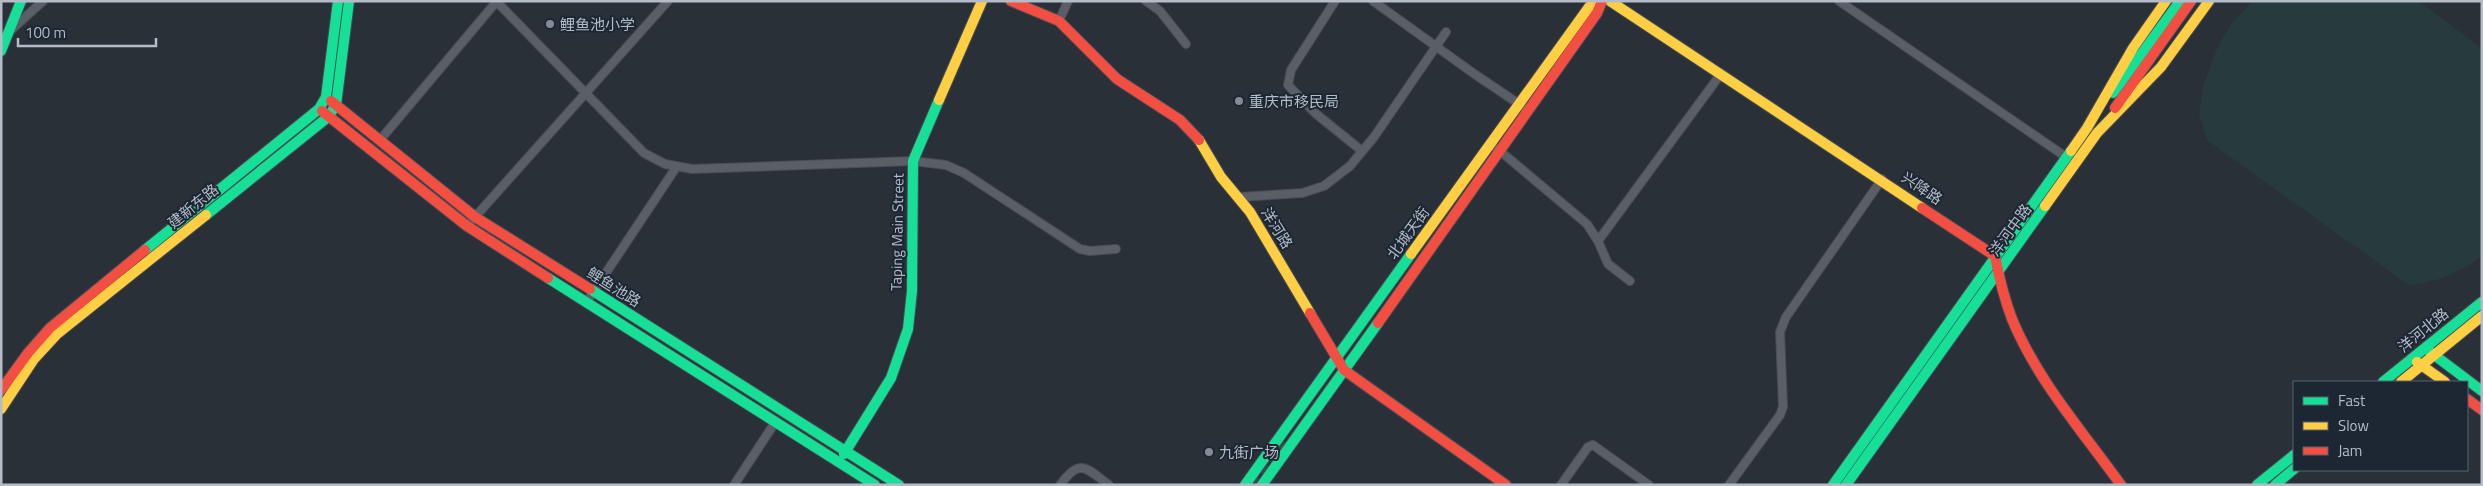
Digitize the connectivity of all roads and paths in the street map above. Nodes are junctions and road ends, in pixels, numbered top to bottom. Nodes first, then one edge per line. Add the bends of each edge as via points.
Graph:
1 (14, 1) edge
2 (21, 1) edge
3 (43, 1) edge
4 (338, 1) edge
5 (349, 1) edge
6 (497, 1) edge
7 (668, 1) edge
8 (982, 1) edge
9 (1011, 1) edge
10 (1068, 1) edge
11 (1146, 1) edge
12 (1336, 1) edge
13 (1373, 1) edge
14 (1598, 1) edge
15 (1602, 1) edge
16 (1610, 1) edge
17 (1839, 1) edge
18 (2166, 1) edge
19 (2180, 1) edge
20 (2191, 1) edge
21 (2209, 1) edge
22 (1059, 21) junction
23 (6, 32) edge
24 (1446, 32) dead end
25 (1186, 44) dead end
26 (1435, 47) junction
27 (1, 51) edge
28 (1720, 75) junction
29 (584, 94) junction
30 (326, 97) junction
31 (336, 105) junction
32 (1524, 107) junction
33 (319, 109) junction
34 (328, 117) junction
35 (2087, 128) junction
36 (2098, 133) junction
37 (380, 140) junction
38 (1495, 148) junction
39 (1362, 152) junction
40 (2066, 157) junction
41 (913, 161) junction
42 (677, 166) junction
43 (1882, 179) junction
44 (1239, 198) junction
45 (475, 217) junction
46 (467, 226) junction
47 (1598, 241) junction
48 (1116, 249) dead end
49 (1995, 256) junction
50 (1997, 272) junction
51 (1630, 281) dead end
52 (594, 292) junction
53 (2482, 302) edge
54 (586, 303) junction
55 (2482, 316) edge
56 (2426, 348) junction
57 (2435, 355) junction
58 (1336, 357) junction
59 (2413, 358) junction
60 (2422, 365) junction
61 (1344, 370) junction
62 (2384, 381) edge
63 (2402, 381) edge
64 (2444, 381) edge
65 (1, 390) edge
66 (2482, 392) edge
67 (2468, 400) edge
68 (1, 408) edge
69 (2482, 410) edge
70 (776, 421) junction
71 (847, 450) junction
72 (2293, 456) edge
73 (840, 460) junction
74 (2293, 470) edge
75 (734, 485) edge
76 (875, 485) edge
77 (899, 485) edge
78 (1060, 485) edge
79 (1109, 485) edge
80 (1245, 485) edge
81 (1262, 485) edge
82 (1506, 485) edge
83 (1561, 485) edge
84 (1649, 485) edge
85 (1730, 485) edge
86 (1833, 485) edge
87 (1846, 485) edge
88 (2121, 485) edge
89 (2257, 485) edge
90 (2274, 485) edge

1 - 23 main road
2 - 23 main road
3 - 23 street
4 - 30 main road, 建新东路
5 - 31 main road, 建新东路
6 - 29 street
6 - 37 street
7 - 29 street
8 - 41 main road, Taping Main Street
9 - 22 main road, 洋河路
10 - 22 street
11 - 25 street via 1160,11
12 - 39 street via 1291,70 1288,85 1315,113
13 - 26 street
14 - 32 main road, 北城天街 via 1589,7
15 - 32 main road, 北城天街
16 - 28 main road, 兴降路
17 - 40 street
18 - 35 main road, 洋河中路 via 2133,48
19 - 35 main road
20 - 36 main road
21 - 36 main road, 洋河中路 via 2161,67
22 - 44 main road, 洋河路 via 1117,79 1180,120 1202,144
23 - 27 main road
24 - 26 street
26 - 32 street
26 - 39 street
28 - 43 main road, 兴降路
28 - 47 street
29 - 42 street via 644,153 665,164
29 - 45 street
30 - 31 main road, 鲤鱼池路
30 - 33 main road, 建新东路
31 - 34 main road, 建新东路
31 - 37 main road, 鲤鱼池路
32 - 38 main road, 北城天街
33 - 34 main road, 鲤鱼池路
33 - 65 main road, 建新东路 via 50,328
34 - 46 main road, 鲤鱼池路
34 - 68 main road, 建新东路 via 57,334 34,359
35 - 40 main road, 洋河中路
36 - 50 main road, 洋河中路
37 - 45 main road, 鲤鱼池路
38 - 47 street via 1588,224
38 - 58 main road, 北城天街
38 - 61 main road, 北城天街
39 - 44 street via 1324,186 1302,193
40 - 49 main road, 洋河中路
41 - 42 street via 692,169
41 - 48 street via 946,165 964,173 1080,249 1090,252
41 - 71 main road, Taping Main Street via 912,291 908,329 891,378
42 - 52 street
43 - 49 main road, 兴降路
43 - 85 street via 1786,317 1780,332 1783,406 1780,415
44 - 58 main road, 洋河路
45 - 46 street
45 - 52 main road, 鲤鱼池路
46 - 54 main road, 鲤鱼池路
47 - 51 street via 1608,264
49 - 50 main road
49 - 86 main road, 洋河中路
50 - 87 main road, 洋河中路
50 - 88 main road via 2008,314 2028,356
52 - 54 street
52 - 71 main road, 鲤鱼池路
53 - 56 main road, 洋河北路
54 - 70 main road, 鲤鱼池路
55 - 57 main road, 洋河北路
56 - 57 main road
56 - 59 main road, 洋河北路
57 - 60 main road, 洋河北路
57 - 66 main road
58 - 61 main road, 洋河路
58 - 80 main road, 北城天街
59 - 60 main road
59 - 62 main road, 洋河北路
60 - 63 main road, 洋河北路
60 - 64 main road
61 - 81 main road, 北城天街
61 - 82 main road, 洋河路
67 - 69 main road
70 - 73 main road, 鲤鱼池路
70 - 75 street
71 - 73 main road, Taping Main Street
71 - 77 main road, 鲤鱼池路
72 - 89 main road
73 - 76 main road, 鲤鱼池路
74 - 90 main road
78 - 79 street via 1071,470 1079,467 1086,468
83 - 84 street via 1588,447 1593,445

